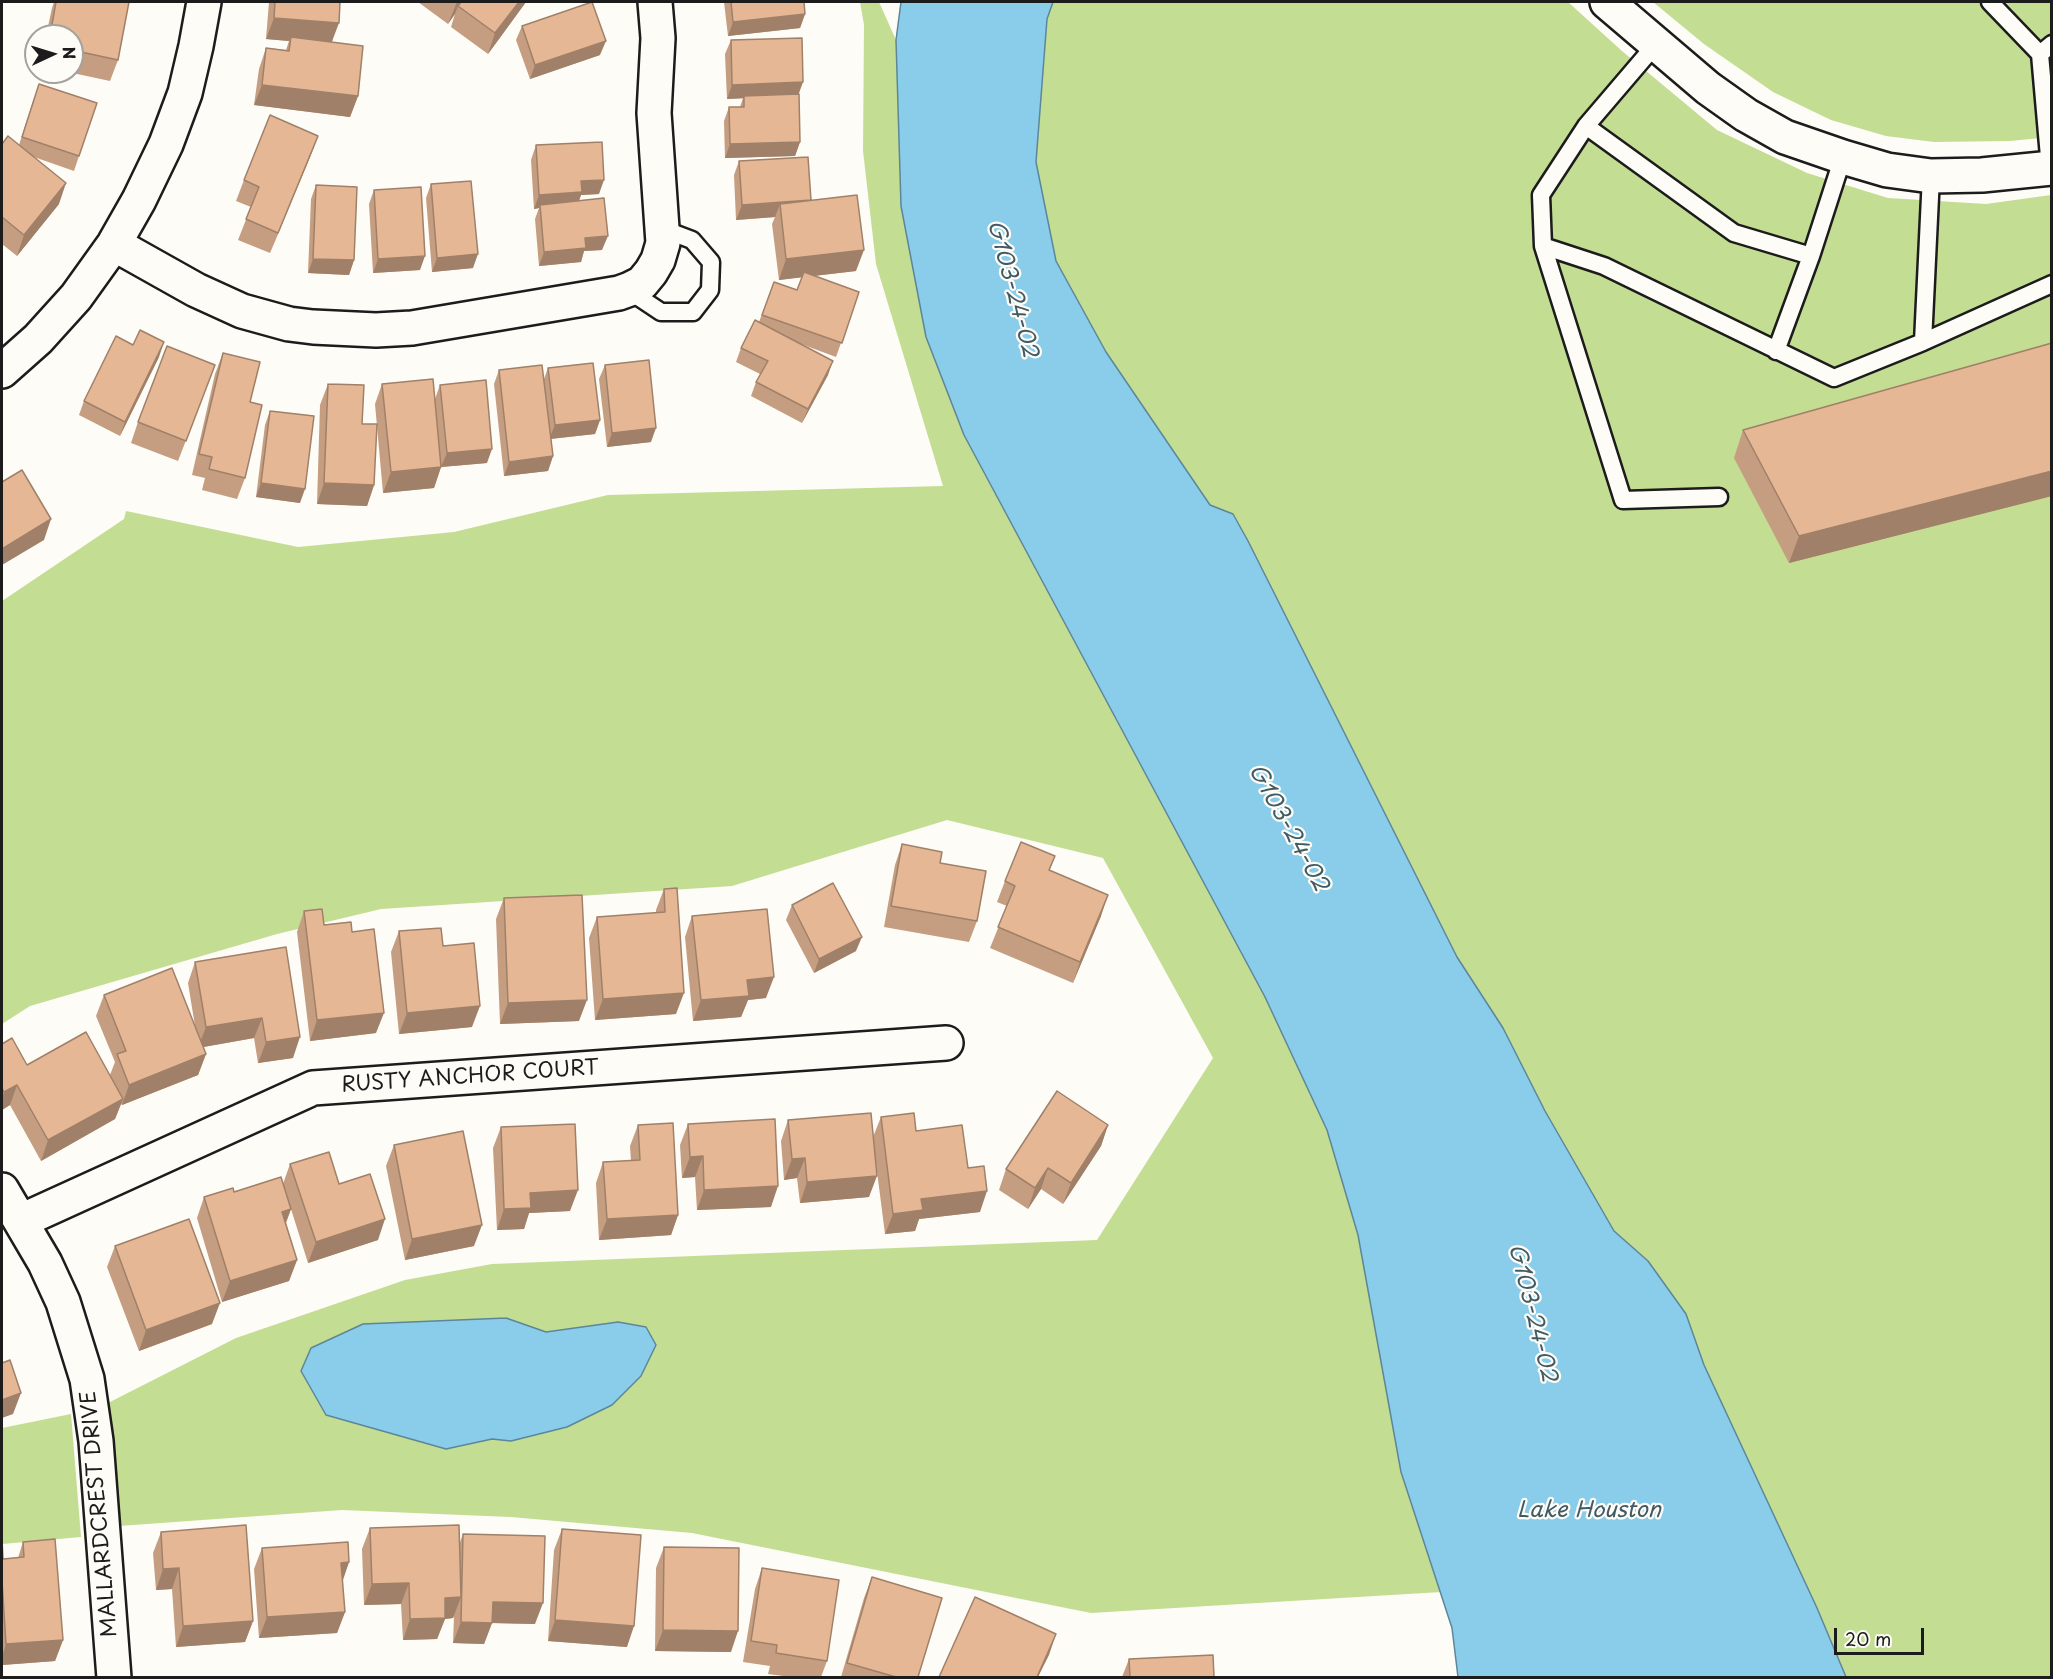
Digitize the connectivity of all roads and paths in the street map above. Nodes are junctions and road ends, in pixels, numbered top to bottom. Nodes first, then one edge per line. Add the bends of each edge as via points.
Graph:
1 (204, 2) edge
2 (655, 2) edge
3 (1607, 2) edge
4 (1990, 2) edge
5 (1656, 44) junction
6 (2046, 49) edge
7 (1586, 126) junction
8 (1843, 157) junction
9 (2051, 168) edge
10 (1931, 176) junction
11 (663, 230) junction
12 (114, 244) junction
13 (1543, 246) junction
14 (1811, 256) junction
15 (2052, 284) edge
16 (628, 290) junction
17 (1923, 342) junction
18 (1776, 351) junction
19 (2, 371) edge
20 (1719, 497) dead end
21 (946, 1043) dead end
22 (2, 1190) edge
23 (21, 1221) junction
24 (114, 1677) edge

1 - 12 street via 185,93 166,144
2 - 11 street via 658,38 654,113
3 - 5 street
4 - 6 lane
5 - 7 lane
5 - 8 street via 1746,115 1785,136
6 - 9 lane
7 - 13 lane via 1541,195
7 - 14 lane via 1734,233
8 - 10 street via 1887,170
8 - 14 lane
9 - 10 street
10 - 17 lane
11 - 16 street via 658,260 642,282
11 - 16 lane via 692,240 711,262 710,290 693,312 661,312
12 - 16 street via 242,311 313,327 412,328
12 - 19 street via 76,297
13 - 18 lane via 1604,266
13 - 20 lane via 1623,500
14 - 18 lane
15 - 17 lane
17 - 18 lane via 1834,378
21 - 23 street, RUSTY ANCHOR COURT via 313,1088
22 - 23 street, MALLARDCREST DRIVE
23 - 24 street, MALLARDCREST DRIVE via 63,1302 87,1379 96,1441

